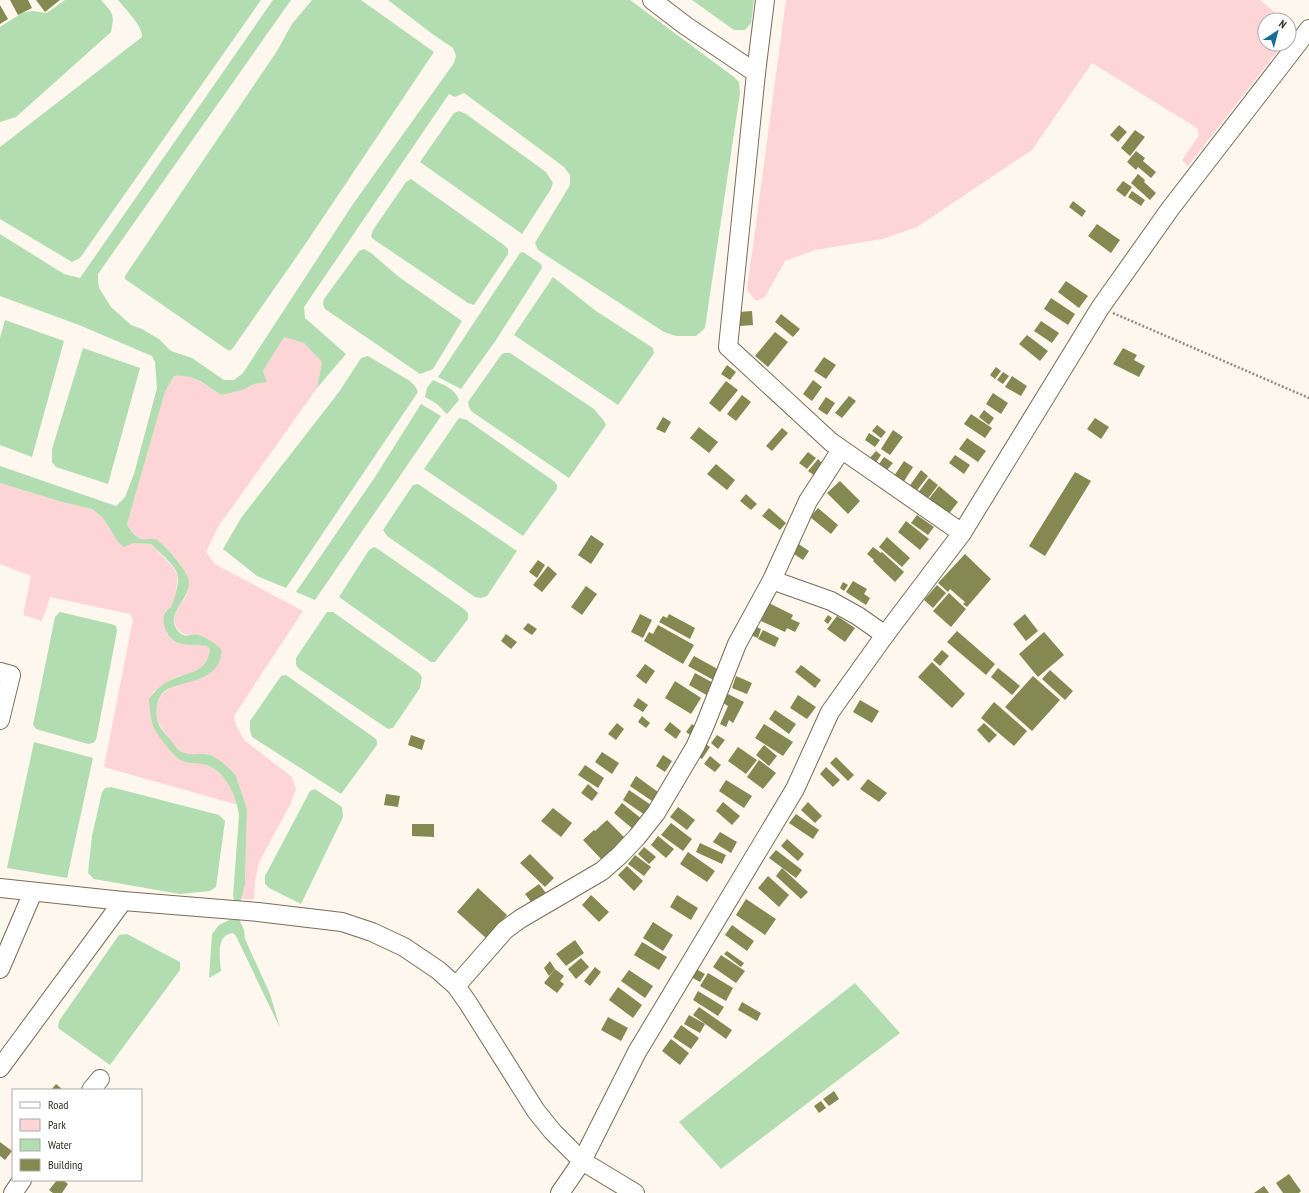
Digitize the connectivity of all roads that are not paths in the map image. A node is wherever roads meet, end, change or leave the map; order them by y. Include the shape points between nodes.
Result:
1 (652, 0) edge
2 (765, 0) edge
3 (1309, 29) edge
4 (756, 73) junction
5 (841, 450) junction
6 (962, 533) junction
7 (772, 580) junction
8 (885, 635) junction
9 (0, 672) edge
10 (0, 720) edge
11 (0, 888) edge
12 (32, 892) junction
13 (123, 900) junction
14 (0, 969) edge
15 (456, 986) junction
16 (0, 1068) edge
17 (582, 1161) junction
18 (21, 1181) edge
19 (13, 1193) edge
20 (560, 1193) edge
21 (634, 1193) edge

1 - 4 street
2 - 4 street
3 - 6 street via 1170,209 1100,308
4 - 5 street via 728,347
5 - 6 street
5 - 7 street via 808,501
6 - 8 street
7 - 8 street via 831,601
7 - 15 street via 737,644 695,747 656,813 637,838 602,871 505,930
8 - 17 street via 830,712 795,789 637,1052
9 - 10 street via 11,676
11 - 12 street
12 - 13 street
12 - 14 street
13 - 15 street via 342,922 404,947
13 - 16 street
15 - 17 street via 536,1111
17 - 20 street
17 - 21 street
18 - 19 street

